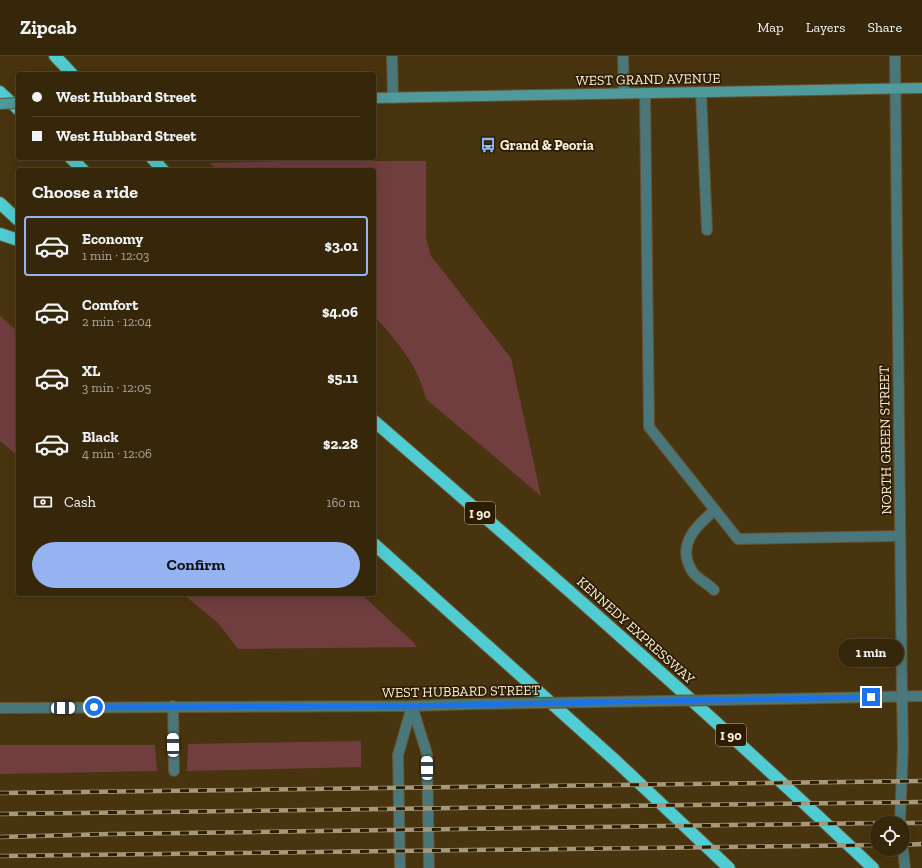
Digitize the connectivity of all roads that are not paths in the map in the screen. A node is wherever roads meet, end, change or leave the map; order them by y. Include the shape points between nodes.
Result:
1 (55, 56) edge
2 (392, 56) edge
3 (623, 56) edge
4 (895, 56) edge
5 (70, 72) edge
6 (922, 88) edge
7 (895, 89) junction
8 (0, 92) edge
9 (701, 92) junction
10 (624, 93) junction
11 (645, 93) junction
12 (376, 98) edge
13 (393, 98) junction
14 (16, 103) edge
15 (0, 104) edge
16 (16, 107) edge
17 (73, 160) edge
18 (154, 160) edge
19 (82, 168) edge
20 (161, 168) edge
21 (0, 203) edge
22 (16, 218) edge
23 (707, 230) dead end
24 (0, 234) edge
25 (16, 239) edge
26 (376, 423) edge
27 (715, 510) junction
28 (900, 536) junction
29 (376, 546) edge
30 (714, 590) dead end
31 (902, 696) junction
32 (922, 696) edge
33 (173, 706) junction
34 (412, 706) junction
35 (0, 708) edge
36 (174, 771) dead end
37 (900, 816) edge
38 (903, 856) edge
39 (400, 868) edge
40 (429, 868) edge
41 (729, 868) edge
42 (873, 868) edge
43 (904, 868) edge

1 - 5 highway
2 - 13 street
3 - 10 street
4 - 7 street, NORTH GREEN STREET
6 - 7 main road, WEST GRAND AVENUE
7 - 9 main road, WEST GRAND AVENUE
7 - 28 street, NORTH GREEN STREET
8 - 16 highway
9 - 11 main road, WEST GRAND AVENUE
9 - 23 street
10 - 11 main road, WEST GRAND AVENUE
10 - 13 main road, WEST GRAND AVENUE
11 - 27 street via 649,427
12 - 13 main road, WEST GRAND AVENUE
14 - 15 main road, bridge
17 - 19 highway
18 - 20 highway
21 - 22 highway
24 - 25 highway
26 - 42 highway, KENNEDY EXPRESSWAY / I 90 via 709,715
27 - 28 street via 738,539
27 - 30 street via 696,526 689,538 686,556 693,572
28 - 31 street, NORTH GREEN STREET
29 - 41 highway via 617,762
31 - 32 street, WEST HUBBARD STREET
31 - 34 street, WEST HUBBARD STREET, bridge
31 - 37 street, NORTH GREEN STREET
33 - 34 street, WEST HUBBARD STREET
33 - 35 street, WEST HUBBARD STREET
33 - 36 street
34 - 39 street via 398,755
34 - 40 street via 426,754
38 - 43 street

